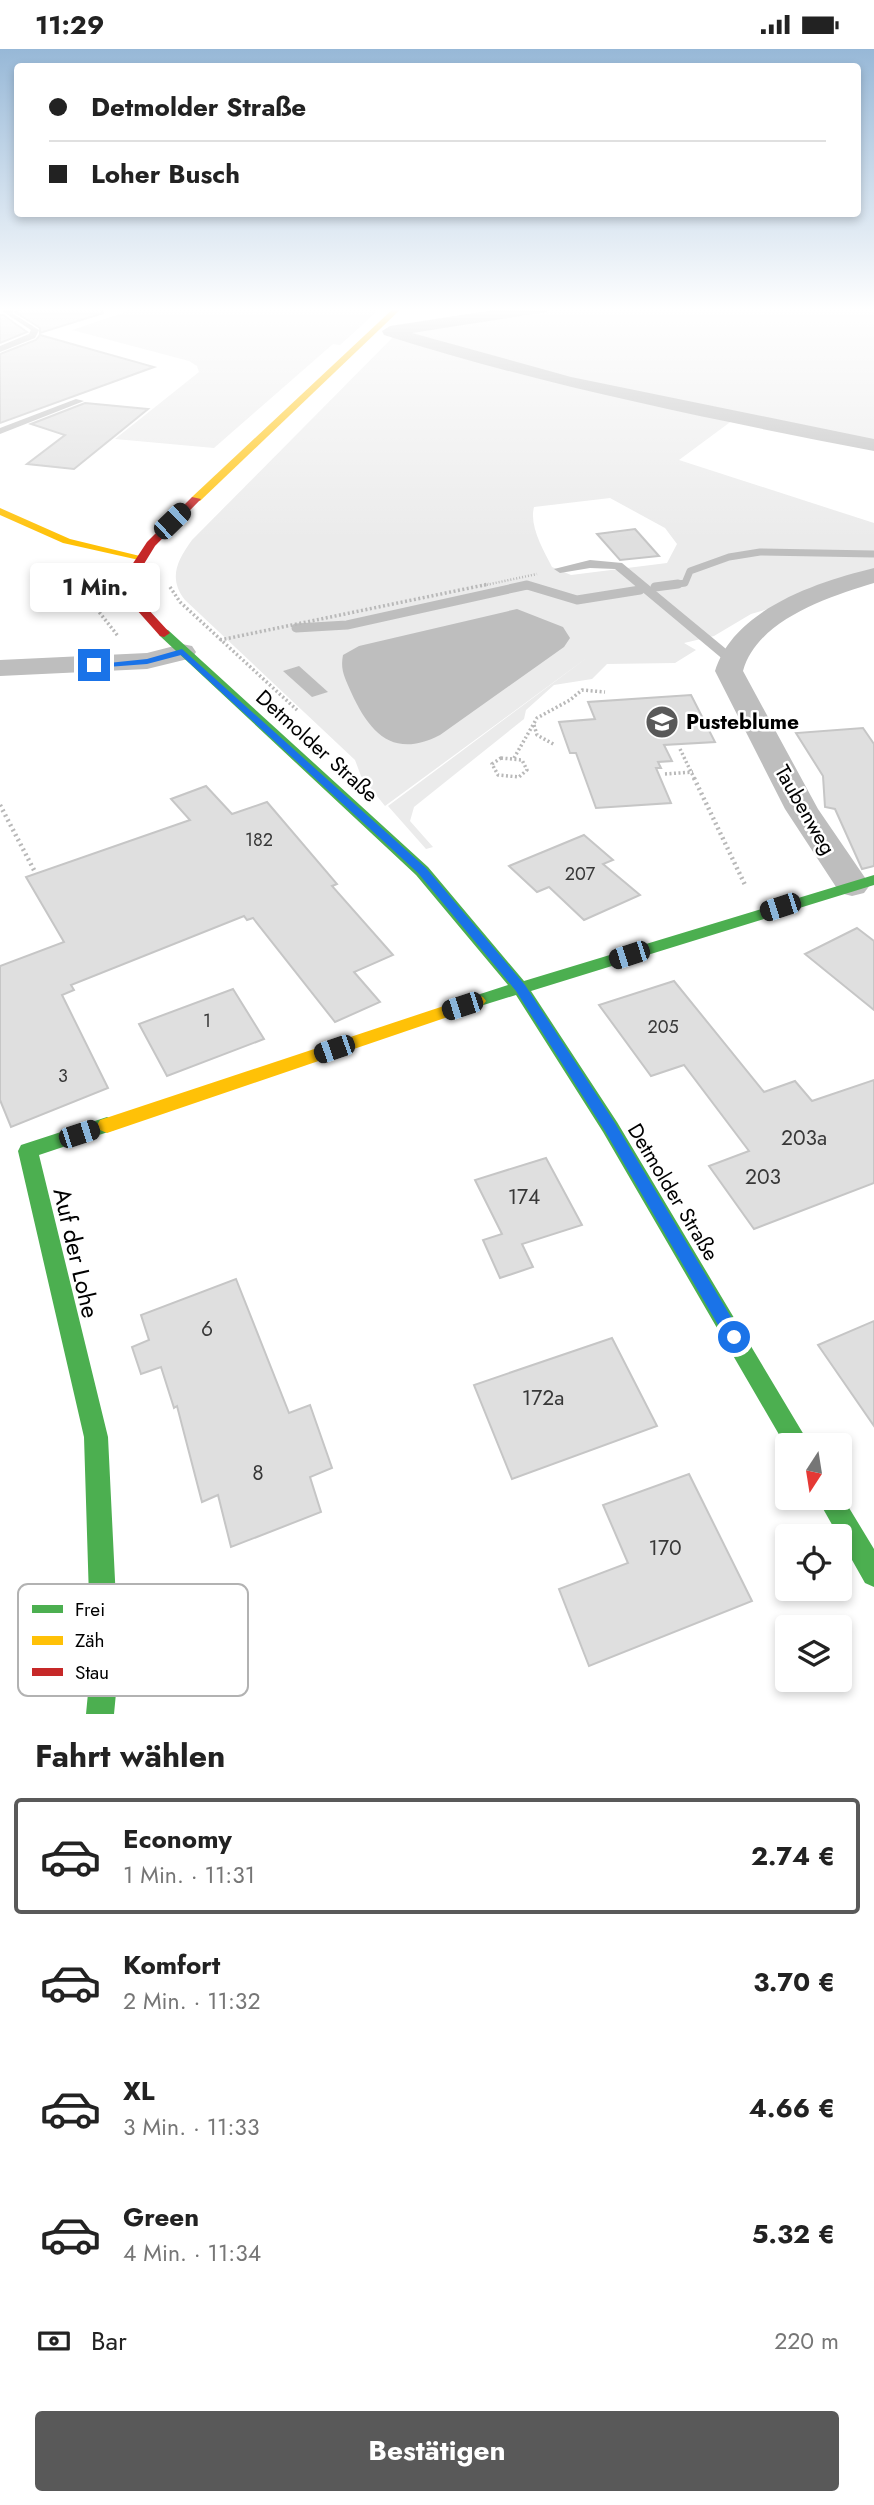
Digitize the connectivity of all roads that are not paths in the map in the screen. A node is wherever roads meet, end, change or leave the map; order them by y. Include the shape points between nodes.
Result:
1 (321, 385) edge
2 (576, 385) edge
3 (79, 401) dead end
4 (0, 431) edge
5 (874, 445) edge
6 (0, 511) edge
7 (139, 557) junction
8 (561, 569) road end
9 (874, 575) edge
10 (182, 652) junction
11 (730, 658) junction
12 (0, 668) edge
13 (863, 882) edge
14 (520, 988) junction
15 (791, 1433) edge
16 (836, 1510) edge
17 (874, 1574) edge
18 (102, 1584) edge
19 (102, 1696) edge
20 (100, 1714) edge

1 - 7 main road via 238,457
2 - 5 street
3 - 4 lane
6 - 7 main road via 63,543
7 - 10 main road, Detmolder Straße via 130,577 142,610
8 - 11 lane via 618,566
9 - 11 street via 838,585 750,632
10 - 12 street via 147,661
10 - 14 main road, Detmolder Straße via 422,871
11 - 13 street, Taubenweg via 729,671 836,865
13 - 14 main road
14 - 15 main road, Detmolder Straße via 610,1127
14 - 18 main road, Auf der Lohe via 28,1151 96,1437
16 - 17 main road
19 - 20 main road, Auf der Lohe

